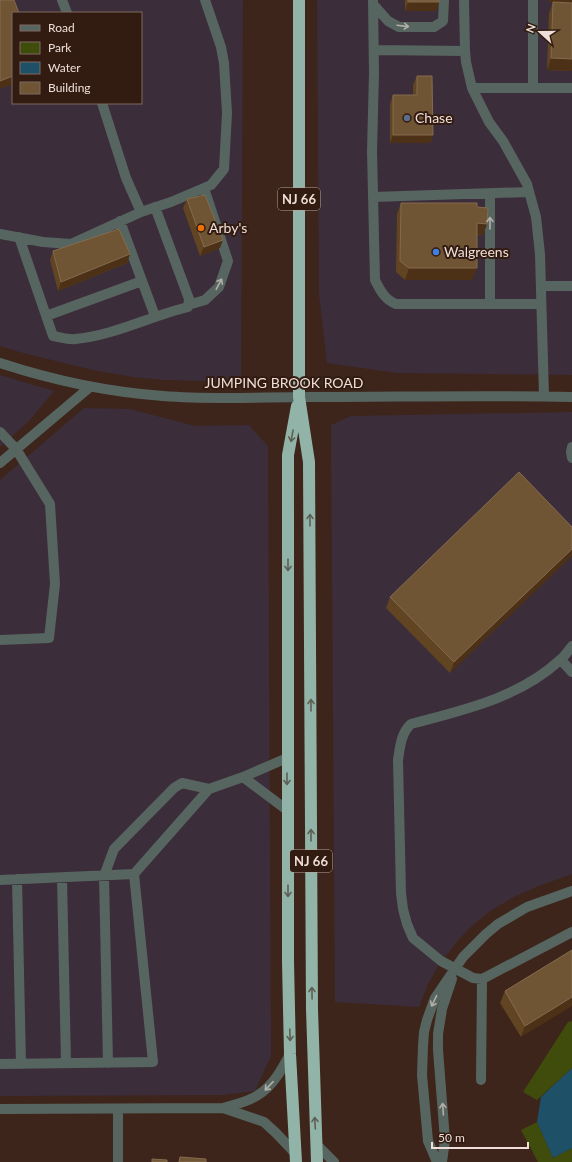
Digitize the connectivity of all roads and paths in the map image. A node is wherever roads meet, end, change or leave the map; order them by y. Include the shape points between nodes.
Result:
1 (62, 0) edge
2 (205, 0) edge
3 (299, 0) edge
4 (444, 0) edge
5 (464, 0) edge
6 (533, 0) edge
7 (373, 2) edge
8 (67, 12) edge
9 (374, 50) junction
10 (465, 51) junction
11 (472, 88) junction
12 (533, 88) junction
13 (572, 88) edge
14 (102, 104) edge
15 (204, 188) junction
16 (529, 192) junction
17 (490, 194) junction
18 (373, 197) junction
19 (155, 207) junction
20 (141, 212) junction
21 (120, 222) junction
22 (0, 234) edge
23 (19, 237) junction
24 (142, 281) junction
25 (541, 286) junction
26 (572, 286) edge
27 (490, 304) junction
28 (541, 304) junction
29 (188, 305) junction
30 (46, 316) junction
31 (155, 316) junction
32 (0, 363) edge
33 (90, 386) junction
34 (544, 396) junction
35 (299, 397) junction
36 (572, 397) edge
37 (0, 432) edge
38 (572, 447) edge
39 (16, 449) junction
40 (572, 458) edge
41 (0, 463) edge
42 (0, 640) edge
43 (572, 646) edge
44 (561, 660) junction
45 (572, 672) edge
46 (288, 758) junction
47 (244, 777) junction
48 (209, 789) junction
49 (287, 810) junction
50 (134, 874) junction
51 (104, 876) junction
52 (62, 878) junction
53 (0, 880) edge
54 (17, 880) junction
55 (572, 891) edge
56 (572, 932) edge
57 (455, 969) junction
58 (482, 979) junction
59 (290, 1054) junction
60 (66, 1063) junction
61 (108, 1063) junction
62 (0, 1064) edge
63 (21, 1064) junction
64 (481, 1080) dead end
65 (223, 1108) junction
66 (0, 1109) edge
67 (118, 1109) junction
68 (316, 1144) junction
69 (295, 1158) edge
70 (118, 1162) edge
71 (317, 1162) edge
72 (334, 1162) edge
73 (437, 1162) edge
74 (442, 1162) edge

1 - 8 street
2 - 15 street via 224,63 226,113 224,169 211,185
3 - 35 highway, NJ 66
7 -> 4 street via 388,21 399,27 434,27 443,21
5 - 10 street
6 - 12 street
7 - 9 street
9 - 10 street
9 - 18 street
10 - 11 street
11 - 12 street
11 - 16 street
12 - 13 street
14 - 20 street via 126,178
15 - 19 street
29 -> 15 street via 205,300 218,287 228,261
16 - 17 street
16 - 25 street via 536,217
17 - 18 street
27 -> 17 street
18 - 27 street via 375,280 388,300 396,304
19 - 20 street
19 - 29 street via 189,299
20 - 21 street
21 - 23 street via 71,244
21 - 24 street
22 - 23 street
23 - 30 street
24 - 30 street
24 - 31 street
25 - 26 street
25 - 28 street
27 - 28 street
28 - 34 street
29 - 31 street
30 - 31 street via 53,336 73,340 101,335
32 - 33 street, JUMPING BROOK ROAD
33 - 35 street, JUMPING BROOK ROAD via 164,397
33 - 39 street
34 - 35 street, JUMPING BROOK ROAD
34 - 36 street, JUMPING BROOK ROAD
35 -> 46 highway, NJ 66 via 288,455
68 -> 35 highway, NJ 66 via 311,967 309,462
37 - 39 street
38 - 40 street
39 - 41 street
39 - 42 street via 50,504 55,584 49,638
43 - 44 street
44 - 45 street
44 - 57 street via 526,686 486,703 411,724 400,744 398,766 401,893 406,924 413,938
46 - 47 street
46 -> 49 highway, NJ 66
47 - 48 street
47 - 49 street
48 - 50 street
48 - 51 street via 182,783 174,788 114,849
49 -> 59 highway, NJ 66
50 - 51 street
50 - 61 street via 153,1062
51 - 52 street
51 - 61 street
52 - 54 street
52 - 60 street
53 - 54 street
54 - 63 street
55 - 57 street via 527,907 498,924 474,945
56 - 58 street
57 - 58 street via 473,978
57 -> 73 street via 430,1008 423,1046 422,1075 428,1141
74 -> 57 street via 445,1140 438,1034 442,1009
58 - 64 street
59 -> 65 street via 266,1090 251,1099
59 - 69 highway, NJ 66
60 - 61 street
60 - 63 street
62 - 63 street
65 - 67 street
65 - 69 street via 264,1122
66 - 67 street
67 - 70 street
68 - 71 highway, NJ 66
68 - 72 street

